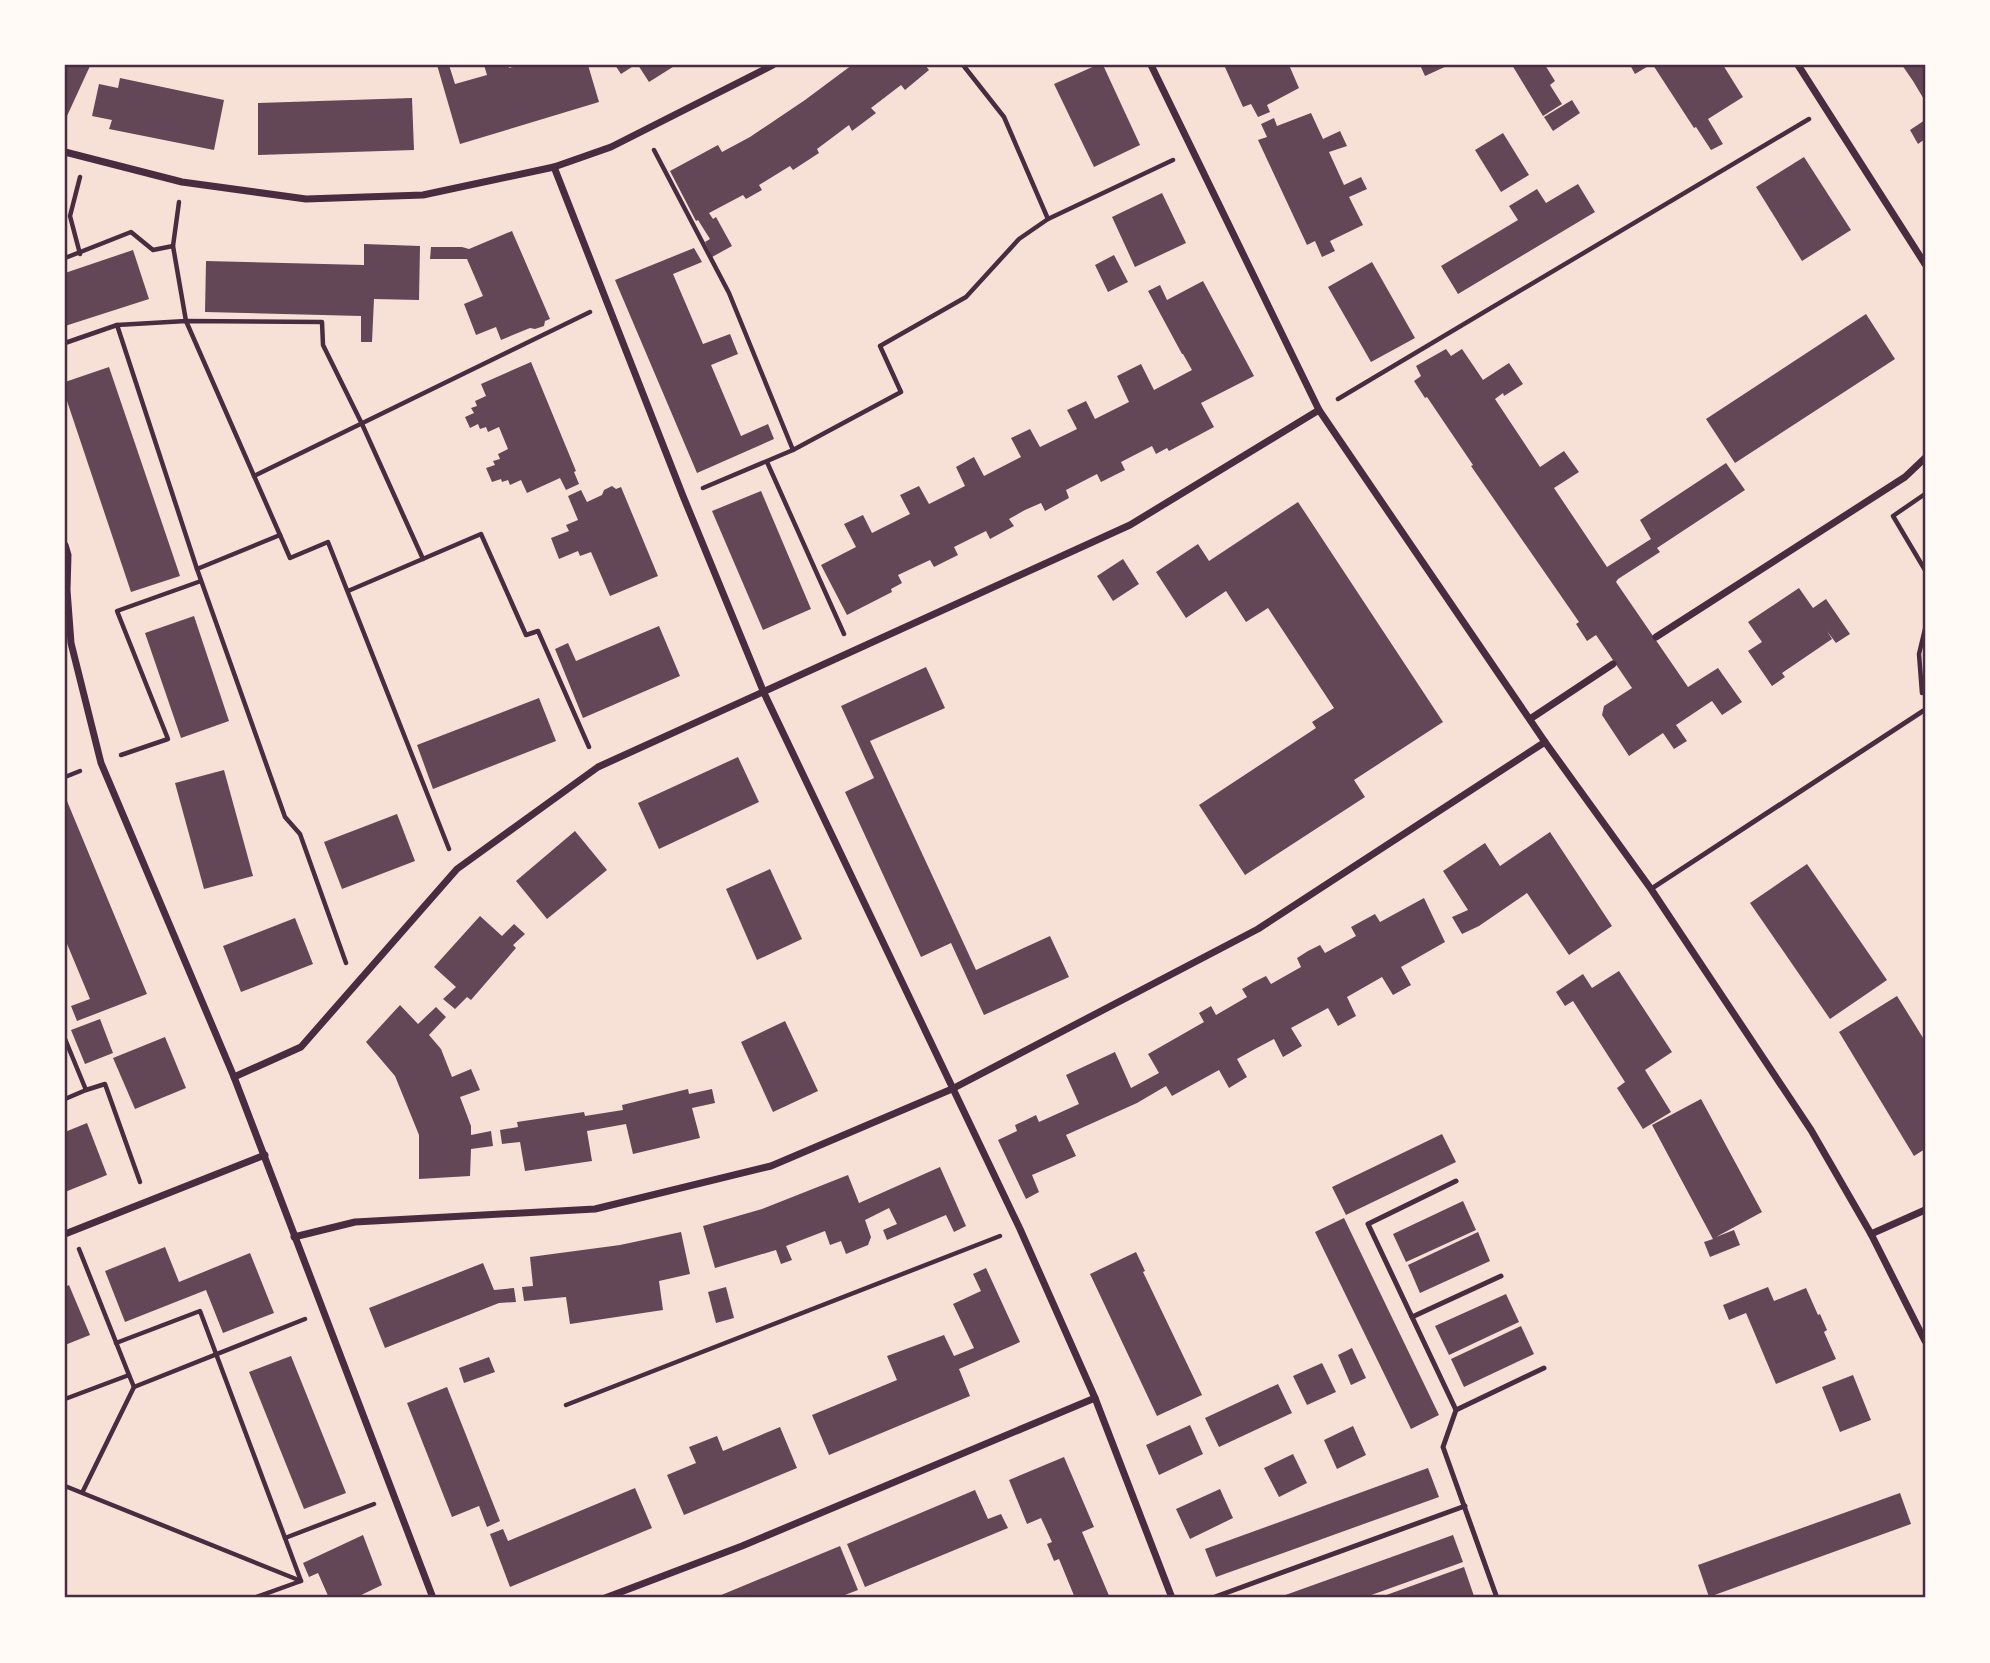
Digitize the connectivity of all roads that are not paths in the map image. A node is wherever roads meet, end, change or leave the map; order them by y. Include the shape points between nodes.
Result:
1 (773, 65) edge
2 (1152, 65) edge
3 (1798, 65) edge
4 (65, 152) edge
5 (554, 167) junction
6 (1925, 264) edge
7 (1319, 410) junction
8 (1925, 458) edge
9 (65, 545) edge
10 (66, 555) edge
11 (1656, 637) dead end
12 (1614, 664) dead end
13 (764, 693) junction
14 (1923, 711) road end
15 (1530, 719) junction
16 (1545, 742) junction
17 (1651, 889) junction
18 (234, 1077) junction
19 (952, 1089) junction
20 (265, 1155) junction
21 (1456, 1181) dead end
22 (1925, 1210) edge
23 (68, 1233) edge
24 (1871, 1234) junction
25 (294, 1237) junction
26 (1501, 1276) dead end
27 (1412, 1317) junction
28 (1925, 1341) edge
29 (1544, 1368) dead end
30 (1095, 1398) junction
31 (1456, 1410) junction
32 (1465, 1506) junction
33 (433, 1598) edge
34 (605, 1598) edge
35 (1172, 1598) edge
36 (1213, 1598) edge
37 (1497, 1598) edge

1 - 5 street via 611,147
2 - 7 street
3 - 6 street
4 - 5 street via 182,182 306,199 423,195
5 - 13 street
7 - 13 street via 1130,525
7 - 15 street
8 - 11 street via 1905,477
9 - 10 street
10 - 18 street via 71,643 101,763
12 - 15 street
13 - 18 street via 598,767 457,869 301,1047
13 - 19 street
14 - 17 lane
15 - 16 street
16 - 17 street
16 - 19 street via 1258,929
17 - 24 street via 1811,1129
18 - 20 street
19 - 25 street via 771,1166 595,1209 355,1222
19 - 30 street
20 - 23 street
20 - 25 street
21 - 27 lane via 1368,1224
22 - 24 street
24 - 28 street
25 - 33 street
26 - 27 lane
27 - 31 lane
29 - 31 lane
30 - 34 street via 743,1546
30 - 35 street
31 - 32 lane via 1443,1447
32 - 36 lane
32 - 37 lane

